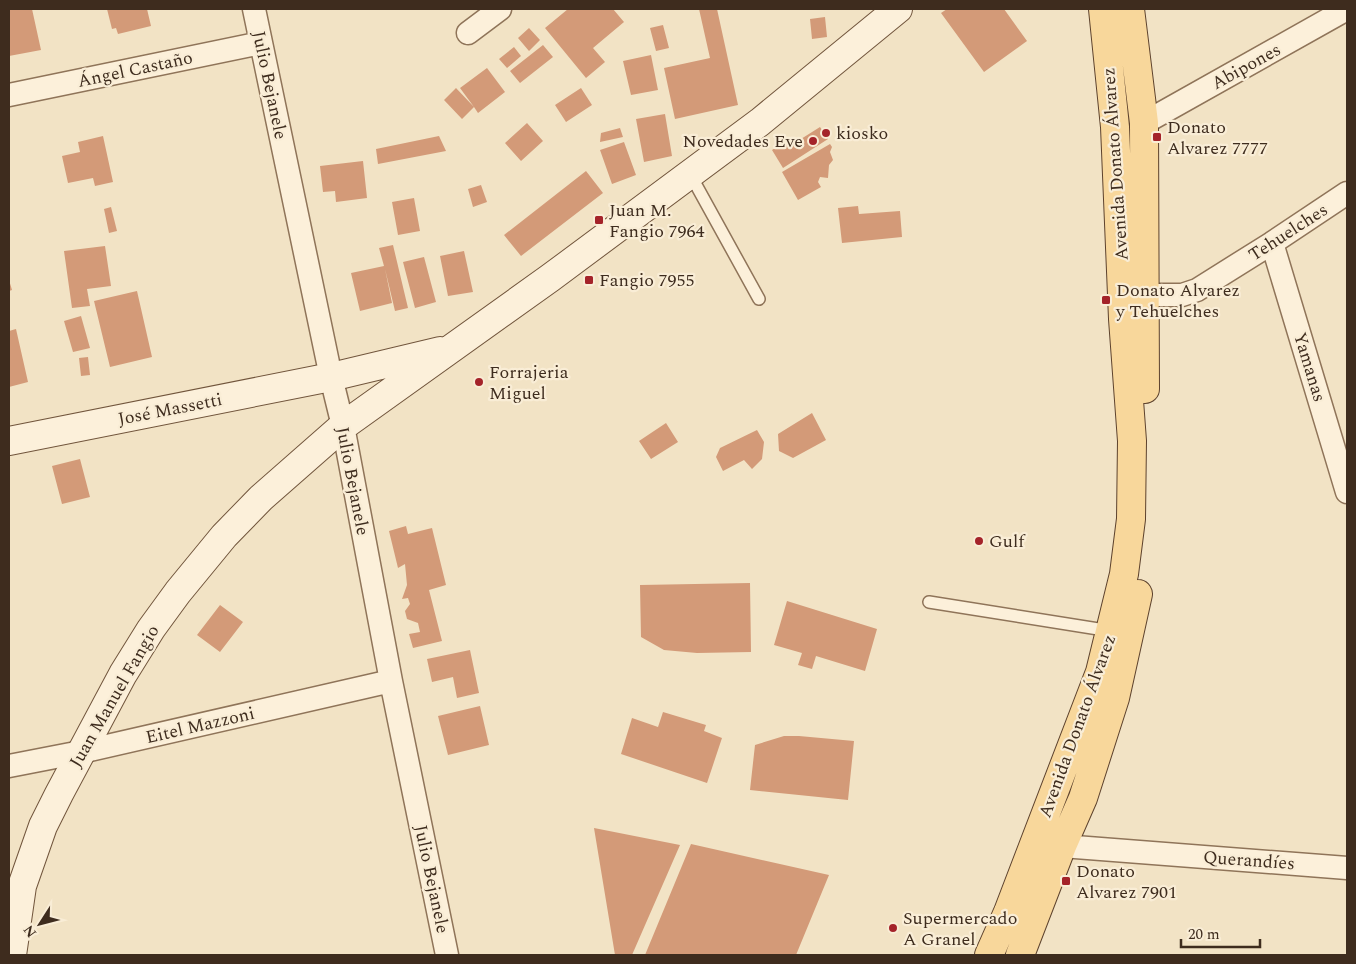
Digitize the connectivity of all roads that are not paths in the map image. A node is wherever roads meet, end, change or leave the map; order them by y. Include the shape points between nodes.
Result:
1 (254, 9) edge
2 (500, 9) edge
3 (1104, 9) edge
4 (1130, 9) edge
5 (1347, 9) edge
6 (890, 11) edge
7 (468, 33) dead end
8 (261, 43) junction
9 (9, 95) edge
10 (1144, 123) junction
11 (690, 174) junction
12 (1347, 192) edge
13 (1272, 243) junction
14 (1145, 295) junction
15 (759, 299) dead end
16 (454, 348) junction
17 (331, 377) junction
18 (343, 426) junction
19 (9, 441) edge
20 (1347, 492) edge
21 (929, 602) dead end
22 (1111, 631) junction
23 (391, 681) junction
24 (80, 752) junction
25 (9, 766) edge
26 (1062, 846) junction
27 (1347, 868) edge
28 (12, 955) edge
29 (447, 955) edge
30 (989, 955) edge
31 (1020, 955) edge

1 - 8 street, Julio Bejanele
2 - 7 street
3 - 22 main road, Avenida Donato Álvarez via 1115,127 1132,440 1131,519 1124,574
4 - 10 main road, Avenida Donato Álvarez
5 - 10 street, Abipones
6 - 11 main road, Juan Manuel Fangio via 804,88
8 - 9 street, Ángel Castaño
8 - 17 street, Julio Bejanele
10 - 14 main road, Avenida Donato Álvarez
11 - 15 lane
11 - 16 main road, Juan Manuel Fangio
12 - 13 street, Tehuelches
13 - 14 street, Tehuelches via 1197,290 1182,294
13 - 20 street, Yamanas
14 - 26 main road, Avenida Donato Álvarez via 1147,509 1142,577 1115,698 1083,798
16 - 17 main road, Juan Manuel Fangio
16 - 18 main road, Juan Manuel Fangio
17 - 18 street, Julio Bejanele
17 - 19 main road, José Massetti
18 - 23 street, Julio Bejanele
18 - 24 main road, Juan Manuel Fangio via 261,498 224,536 178,592 122,674
21 - 22 lane
22 - 30 main road, Avenida Donato Álvarez via 1100,672
23 - 24 street, Eitel Mazzoni
23 - 29 street, Julio Bejanele
24 - 25 street, Eitel Mazzoni
24 - 28 main road, Juan Manuel Fangio via 43,826 29,863
26 - 27 street, Querandíes
26 - 31 main road, Avenida Donato Álvarez

